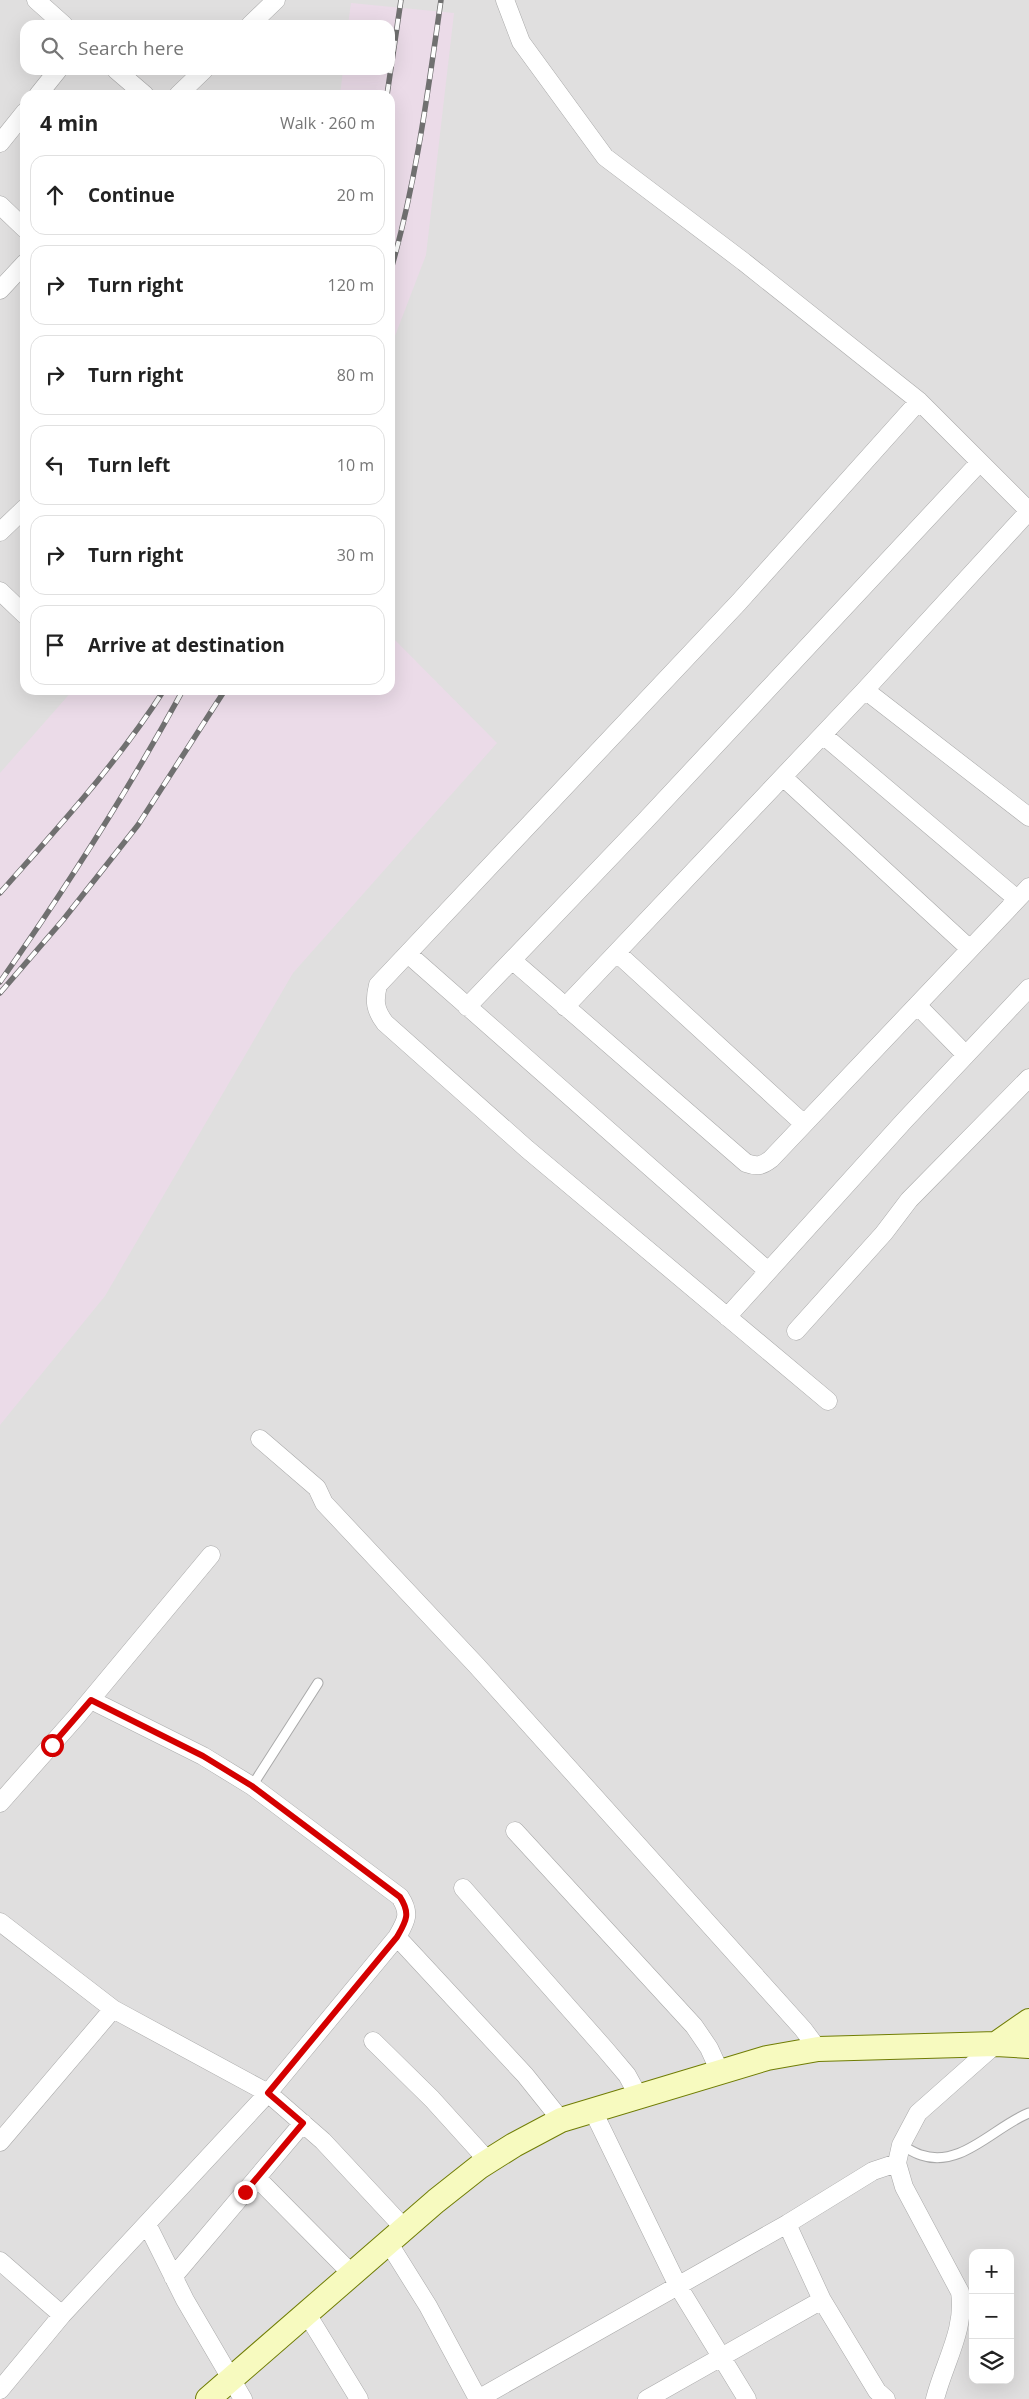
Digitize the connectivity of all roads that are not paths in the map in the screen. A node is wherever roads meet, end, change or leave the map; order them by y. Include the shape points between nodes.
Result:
1 (276, 0) edge
2 (505, 0) edge
3 (42, 2) edge
4 (59, 20) edge
5 (255, 20) edge
6 (54, 75) edge
7 (122, 75) edge
8 (199, 75) edge
9 (42, 90) edge
10 (139, 90) edge
11 (183, 90) edge
12 (20, 118) edge
13 (0, 143) edge
14 (0, 205) edge
15 (20, 224) edge
16 (20, 268) edge
17 (0, 290) edge
18 (919, 401) junction
19 (980, 462) junction
20 (1029, 511) edge
21 (20, 513) edge
22 (0, 532) edge
23 (0, 591) edge
24 (20, 610) edge
25 (865, 690) junction
26 (823, 736) junction
27 (783, 777) junction
28 (1029, 817) edge
29 (1023, 893) edge
30 (970, 949) junction
31 (617, 953) junction
32 (408, 954) junction
33 (512, 960) junction
34 (1029, 988) edge
35 (917, 1005) junction
36 (467, 1007) junction
37 (566, 1007) junction
38 (966, 1055) junction
39 (1029, 1078) edge
40 (804, 1124) junction
41 (768, 1271) junction
42 (727, 1317) junction
43 (796, 1331) dead end
44 (828, 1401) dead end
45 (260, 1439) dead end
46 (211, 1555) dead end
47 (318, 1683) dead end
48 (91, 1700) junction
49 (252, 1786) junction
50 (0, 1803) edge
51 (516, 1831) dead end
52 (463, 1888) dead end
53 (0, 1922) edge
54 (397, 1937) junction
55 (113, 2009) junction
56 (1029, 2021) edge
57 (373, 2041) dead end
58 (996, 2044) junction
59 (1029, 2046) edge
60 (818, 2049) junction
61 (720, 2072) junction
62 (268, 2093) junction
63 (639, 2097) junction
64 (593, 2111) junction
65 (1029, 2113) edge
66 (561, 2120) junction
67 (303, 2123) junction
68 (0, 2142) edge
69 (901, 2145) junction
70 (489, 2162) junction
71 (897, 2163) junction
72 (257, 2178) junction
73 (147, 2224) junction
74 (787, 2224) junction
75 (396, 2235) junction
76 (0, 2261) edge
77 (352, 2274) junction
78 (173, 2277) junction
79 (678, 2286) junction
80 (822, 2300) junction
81 (307, 2314) junction
82 (62, 2315) junction
83 (721, 2356) junction
84 (232, 2378) junction
85 (0, 2390) edge
86 (208, 2399) edge
87 (243, 2399) edge
88 (359, 2399) edge
89 (478, 2399) edge
90 (646, 2399) edge
91 (747, 2399) edge
92 (886, 2399) edge
93 (936, 2399) edge

1 - 5 street
2 - 18 street via 521,42 605,157
3 - 4 street
6 - 9 street
7 - 10 street
8 - 11 street
12 - 13 street
14 - 15 street
16 - 17 street
18 - 19 street
18 - 32 street via 739,602
19 - 20 street
19 - 33 street
20 - 25 street
21 - 22 street
23 - 24 street
25 - 26 street
25 - 28 street
26 - 27 street
26 - 29 street
27 - 30 street
27 - 31 street
29 - 30 street
30 - 35 street
31 - 37 street
31 - 40 street
32 - 36 street
32 - 42 street via 378,985 374,999 377,1012 385,1023 527,1149
33 - 36 street
33 - 37 street
34 - 38 street
35 - 38 street
35 - 40 street
36 - 41 street
37 - 40 street via 746,1163 764,1164
38 - 41 street
39 - 43 street via 909,1200 884,1233
41 - 42 street
42 - 44 street
45 - 60 street via 317,1488 324,1503 477,1666 804,2029
46 - 48 street
47 - 49 lane
48 - 49 street via 203,1756
48 - 50 street
49 - 54 street via 400,1897 408,1915
51 - 61 street via 694,2026
52 - 63 street via 605,2049
53 - 55 street
54 - 62 street
54 - 66 street via 525,2075
55 - 62 street
55 - 68 street
56 - 58 main road
57 - 70 street
58 - 59 main road
58 - 60 main road
58 - 69 street via 918,2113
60 - 61 main road via 767,2058
61 - 63 main road
62 - 67 street
62 - 73 street
63 - 64 main road
64 - 66 main road
64 - 79 street
65 - 69 lane via 960,2153 942,2158 922,2156
66 - 70 main road
67 - 72 street
67 - 75 street via 323,2141
69 - 71 street
70 - 75 main road
71 - 74 street via 873,2171
71 - 93 street via 904,2187 960,2292 963,2308
72 - 77 street
72 - 78 street
73 - 78 street
73 - 82 street
74 - 79 street
74 - 80 street
75 - 77 main road
75 - 89 street via 428,2306
76 - 82 street
77 - 81 main road
78 - 84 street
79 - 83 street
79 - 89 street
80 - 83 street
80 - 92 street via 877,2391
81 - 84 main road
81 - 88 street
82 - 85 street
83 - 90 street
83 - 91 street
84 - 86 main road
84 - 87 street

